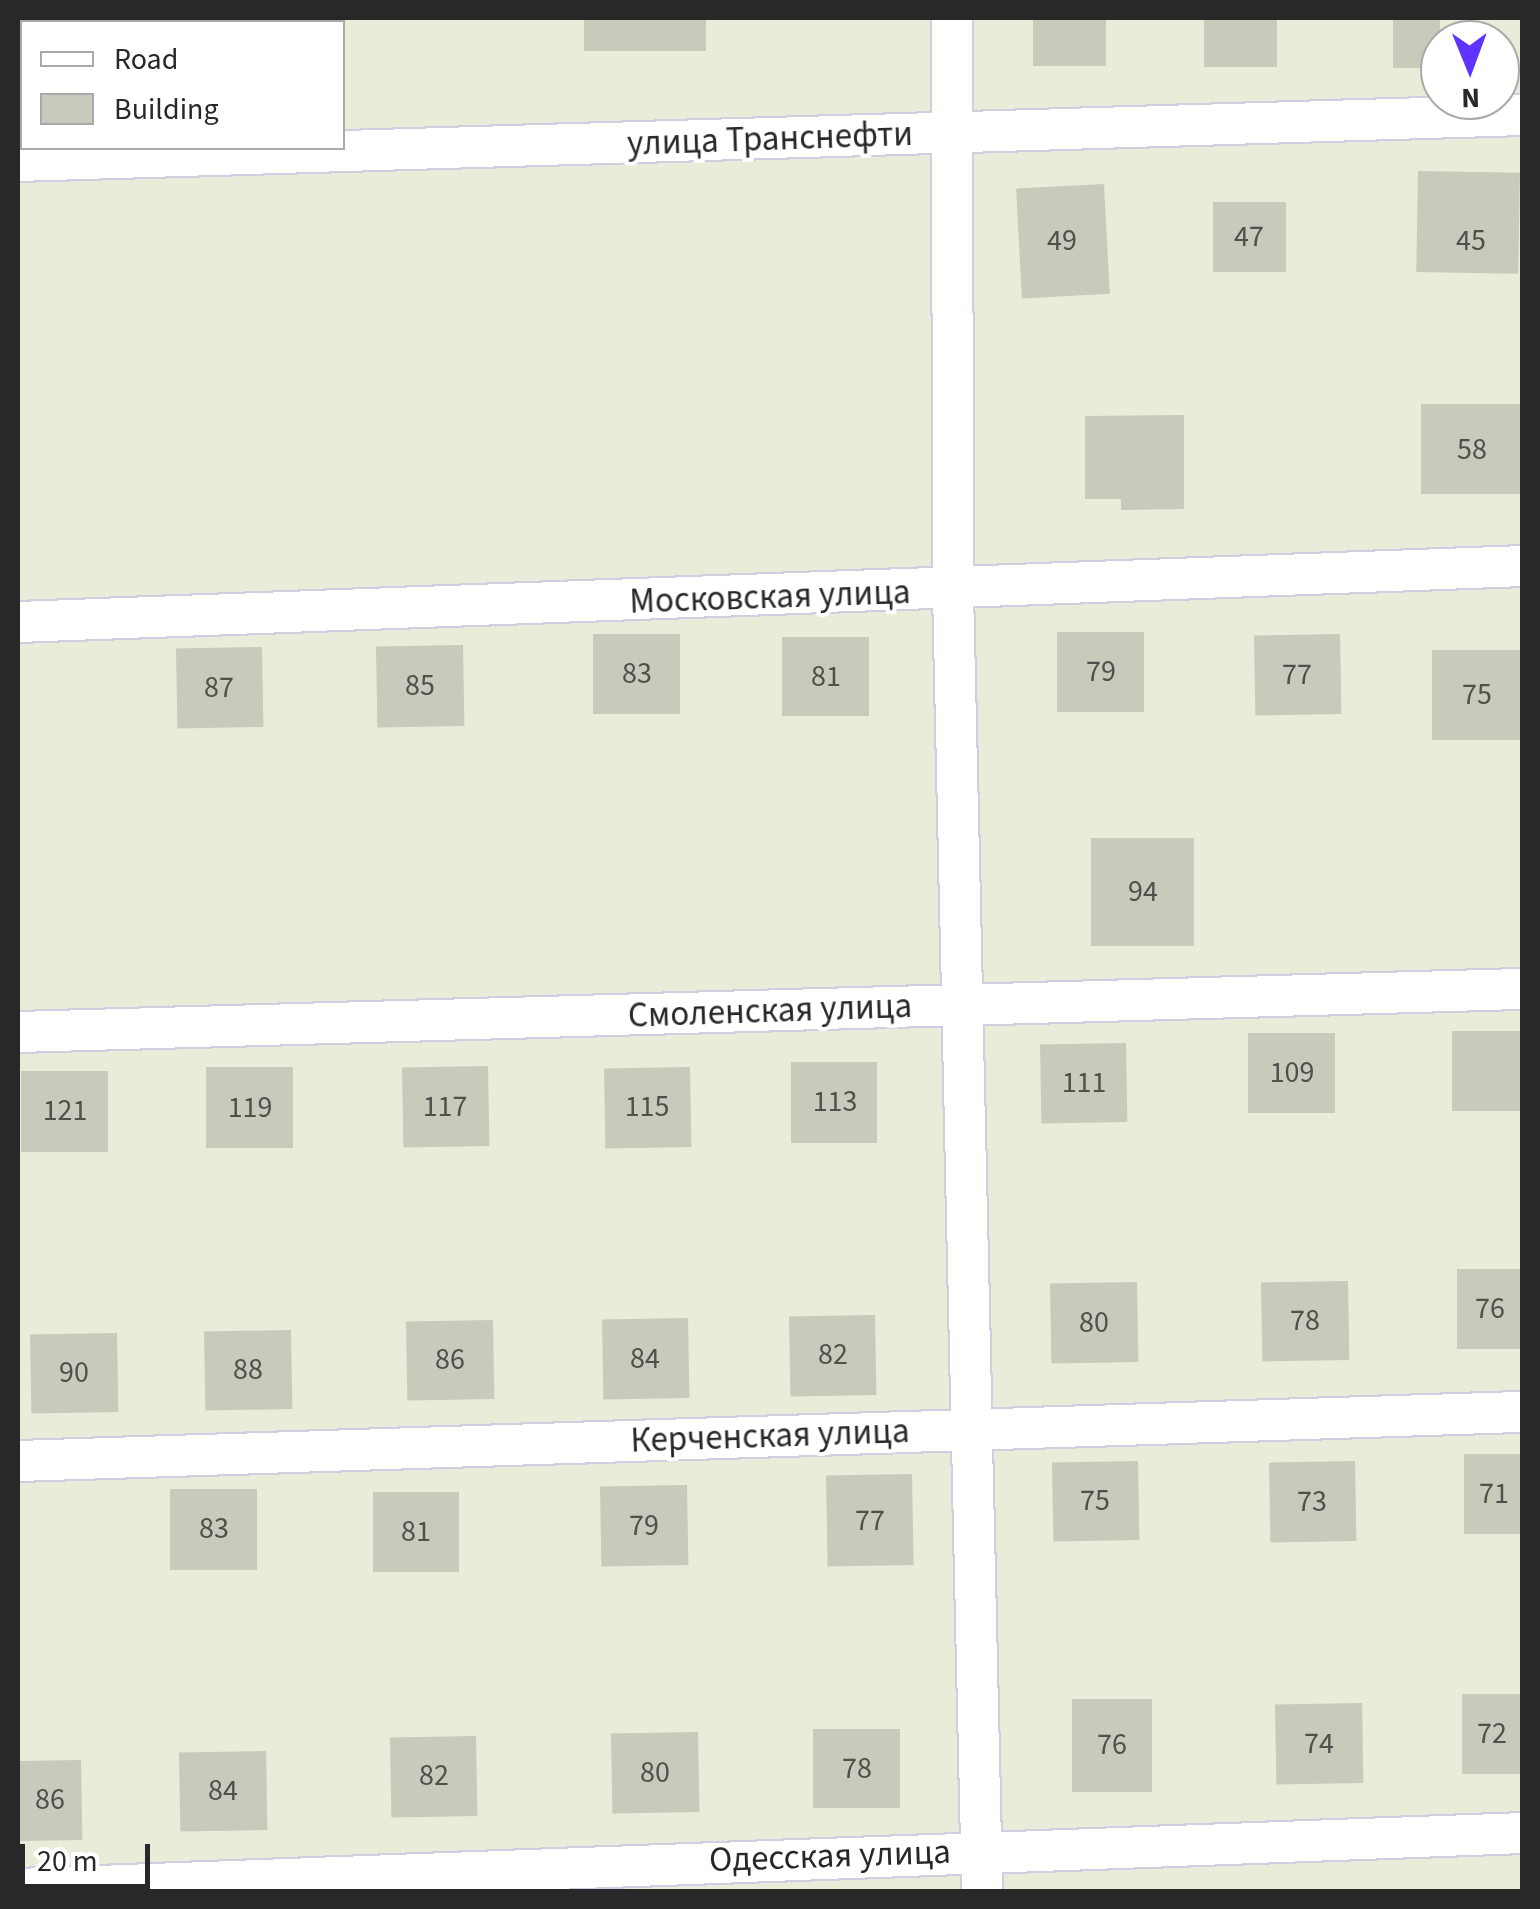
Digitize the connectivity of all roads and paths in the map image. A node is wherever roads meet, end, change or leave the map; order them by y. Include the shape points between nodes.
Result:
1 (952, 18) edge
2 (1522, 115) edge
3 (958, 133) junction
4 (18, 162) edge
5 (1522, 566) edge
6 (954, 591) junction
7 (18, 622) edge
8 (1522, 989) edge
9 (962, 1005) junction
10 (18, 1032) edge
11 (1522, 1412) edge
12 (972, 1429) junction
13 (18, 1461) edge
14 (1522, 1834) edge
15 (980, 1850) junction
16 (18, 1889) edge
17 (982, 1892) edge

1 - 3 street
2 - 3 street, улица Транснефти
3 - 4 street, улица Транснефти
3 - 6 street
5 - 6 street, Московская улица
6 - 7 street, Московская улица
6 - 9 street
8 - 9 street, Смоленская улица
9 - 10 street, Смоленская улица
9 - 12 street
11 - 12 street, Керченская улица
12 - 13 street, Керченская улица
12 - 15 street
14 - 15 street, Одесская улица
15 - 16 street, Одесская улица
15 - 17 street

